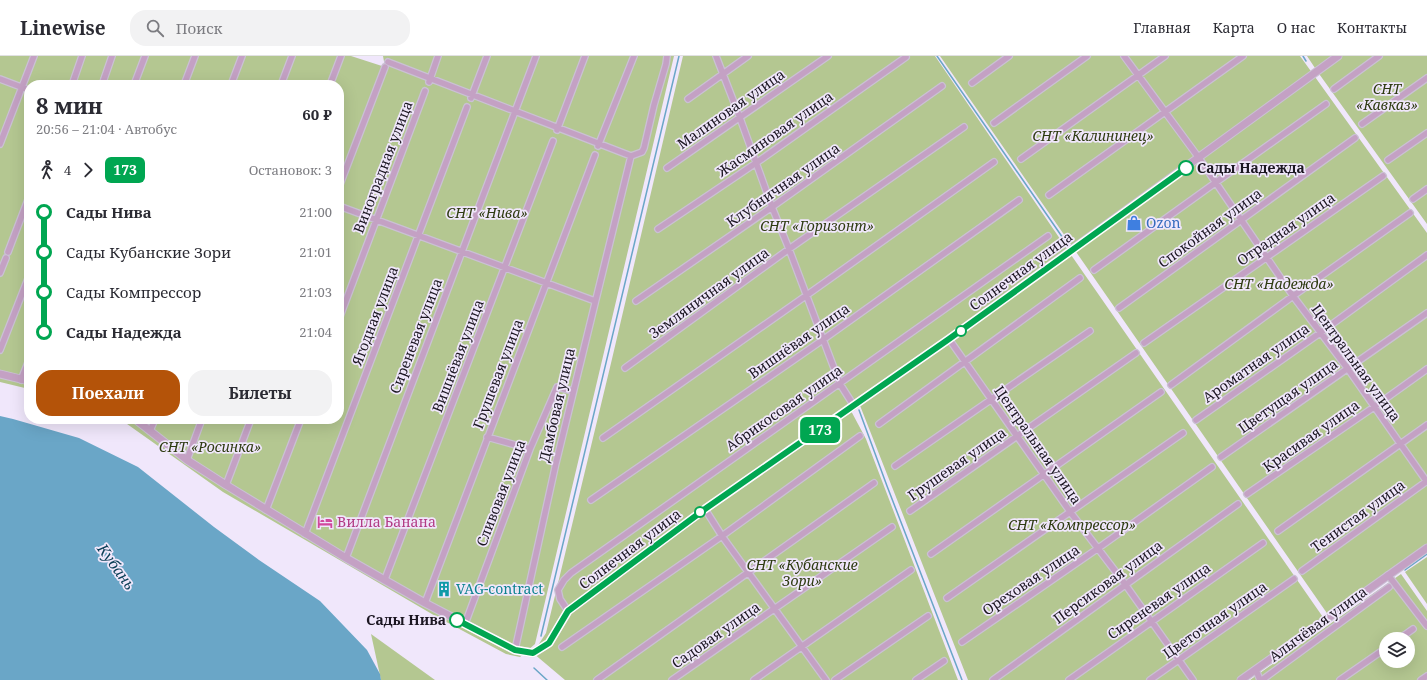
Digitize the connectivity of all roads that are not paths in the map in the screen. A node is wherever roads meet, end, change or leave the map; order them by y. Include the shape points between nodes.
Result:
1 (34, 56) edge
2 (82, 56) edge
3 (112, 56) edge
4 (145, 56) edge
5 (195, 56) edge
6 (242, 56) edge
7 (292, 56) edge
8 (387, 56) edge
9 (438, 56) edge
10 (487, 56) edge
11 (536, 56) edge
12 (585, 56) edge
13 (634, 56) edge
14 (667, 56) edge
15 (716, 56) edge
16 (748, 56) edge
17 (828, 56) edge
18 (1009, 56) edge
19 (1087, 56) edge
20 (1124, 56) edge
21 (1165, 56) edge
22 (1243, 56) edge
23 (1338, 56) edge
24 (1379, 56) edge
25 (340, 57) edge
26 (906, 57) dead end
27 (387, 65) junction
28 (723, 74) junction
29 (1138, 75) junction
30 (430, 78) junction
31 (1427, 78) edge
32 (0, 79) edge
33 (25, 80) edge
34 (74, 80) edge
35 (104, 80) edge
36 (136, 80) edge
37 (186, 80) edge
38 (233, 80) edge
39 (283, 80) edge
40 (332, 80) edge
41 (24, 83) edge
42 (972, 83) dead end
43 (942, 86) dead end
44 (22, 88) junction
45 (1334, 89) dead end
46 (425, 91) dead end
47 (471, 97) junction
48 (688, 99) dead end
49 (1326, 104) dead end
50 (467, 107) dead end
51 (514, 112) junction
52 (1164, 112) junction
53 (740, 118) junction
54 (994, 123) dead end
55 (1362, 124) dead end
56 (964, 127) dead end
57 (557, 129) junction
58 (1427, 133) edge
59 (1355, 138) dead end
60 (553, 141) dead end
61 (0, 144) edge
62 (599, 145) junction
63 (595, 155) dead end
64 (632, 156) junction
65 (1199, 158) junction
66 (1021, 159) dead end
67 (1388, 160) dead end
68 (994, 162) dead end
69 (756, 163) junction
70 (667, 168) dead end
71 (344, 174) edge
72 (1383, 176) dead end
73 (1215, 183) junction
74 (1427, 189) edge
75 (1049, 195) dead end
76 (1413, 199) dead end
77 (1019, 200) dead end
78 (772, 207) junction
79 (344, 208) edge
80 (24, 210) edge
81 (1410, 213) dead end
82 (376, 220) junction
83 (1241, 220) junction
84 (658, 229) dead end
85 (418, 236) junction
86 (1048, 236) dead end
87 (790, 250) junction
88 (461, 251) junction
89 (1427, 255) edge
90 (1267, 257) junction
91 (504, 267) junction
92 (1094, 270) dead end
93 (0, 273) edge
94 (1080, 278) dead end
95 (546, 283) junction
96 (24, 289) edge
97 (807, 295) junction
98 (1293, 296) junction
99 (636, 301) dead end
100 (595, 302) junction
101 (344, 306) edge
102 (1119, 308) dead end
103 (1427, 313) edge
104 (1090, 331) dead end
105 (1320, 333) junction
106 (824, 339) junction
107 (949, 339) junction
108 (1144, 343) dead end
109 (0, 350) edge
110 (1136, 353) dead end
111 (965, 362) junction
112 (625, 368) dead end
113 (1348, 369) junction
114 (1427, 369) edge
115 (24, 372) edge
116 (0, 374) edge
117 (21, 380) junction
118 (24, 380) edge
119 (840, 384) junction
120 (1171, 384) dead end
121 (573, 391) junction
122 (1161, 392) dead end
123 (992, 399) junction
124 (854, 406) junction
125 (1374, 407) junction
126 (1196, 420) dead end
127 (141, 424) edge
128 (153, 424) edge
129 (200, 424) edge
130 (249, 424) edge
131 (299, 424) edge
132 (879, 424) dead end
133 (1427, 425) edge
134 (150, 431) junction
135 (1183, 433) dead end
136 (860, 436) dead end
137 (487, 437) junction
138 (1017, 437) junction
139 (603, 438) dead end
140 (1400, 445) junction
141 (530, 449) junction
142 (1221, 457) dead end
143 (187, 460) junction
144 (895, 466) dead end
145 (1212, 467) dead end
146 (1044, 475) junction
147 (1427, 482) edge
148 (874, 483) dead end
149 (226, 485) junction
150 (1247, 494) dead end
151 (590, 500) dead end
152 (1238, 504) dead end
153 (705, 509) junction
154 (266, 510) junction
155 (910, 511) dead end
156 (1070, 513) junction
157 (892, 527) dead end
158 (1278, 531) dead end
159 (305, 534) junction
160 (722, 536) junction
161 (1263, 543) dead end
162 (1427, 548) edge
163 (1097, 549) junction
164 (931, 554) dead end
165 (346, 558) junction
166 (911, 570) dead end
167 (1302, 571) dead end
168 (748, 572) junction
169 (1388, 575) junction
170 (1294, 579) dead end
171 (385, 580) junction
172 (1125, 584) junction
173 (1389, 587) dead end
174 (947, 598) dead end
175 (425, 603) junction
176 (774, 609) junction
177 (568, 611) junction
178 (928, 616) dead end
179 (1151, 621) junction
180 (465, 624) junction
181 (1427, 626) edge
182 (1413, 629) dead end
183 (1409, 632) edge
184 (962, 642) dead end
185 (802, 646) junction
186 (562, 647) dead end
187 (515, 650) junction
188 (1379, 653) edge
189 (1179, 660) junction
190 (944, 661) dead end
191 (1256, 670) junction
192 (1427, 676) edge
193 (597, 680) edge
194 (672, 680) edge
195 (754, 680) edge
196 (826, 680) edge
197 (835, 680) edge
198 (916, 680) edge
199 (993, 680) edge
200 (1069, 680) edge
201 (1150, 680) edge
202 (1192, 680) edge
203 (1241, 680) edge
204 (1261, 680) edge
205 (1340, 680) edge
206 (1421, 680) edge

1 - 33 street
2 - 34 street
3 - 35 street
4 - 36 street
5 - 37 street
6 - 38 street
7 - 39 street
8 - 27 street
9 - 30 street
10 - 47 street
11 - 51 street, Сиреневая улица
12 - 57 street
13 - 62 street
14 - 64 street via 644,148 642,152
15 - 28 street
16 - 28 street
17 - 53 street, Малиновая улица
18 - 42 street
19 - 54 street
20 - 29 street, Центральная улица
21 - 29 street
22 - 52 street
23 - 65 street, Солнечная улица
24 - 45 street
25 - 40 street
26 - 69 street, Жасминовая улица
27 - 30 street
27 - 71 street
28 - 48 street
28 - 53 street
29 - 52 street, Центральная улица
29 - 66 street
30 - 47 street
31 - 55 street
32 - 44 street
41 - 44 street
43 - 78 street, Клубничная улица
44 - 61 street
46 - 82 street, Виноградная улица
47 - 51 street
49 - 73 street
50 - 85 street, Ягодная улица
51 - 57 street
51 - 88 street, Сиреневая улица
52 - 65 street, Центральная улица
52 - 75 street
53 - 69 street
53 - 70 street, Малиновая улица
56 - 87 street, Земляничная улица
57 - 62 street
58 - 67 street
59 - 83 street, Спокойная улица
60 - 91 street, Вишнёвая улица
62 - 64 street
63 - 95 street, Грушевая улица
64 - 100 street, Дамбовая улица
65 - 73 street, Центральная улица
65 - 107 street, Солнечная улица
68 - 97 street
69 - 78 street
69 - 84 street, Жасминовая улица
72 - 90 street, Отрадная улица
73 - 83 street, Центральная улица
73 - 92 street
74 - 76 street
77 - 106 street, Вишнёвая улица
78 - 87 street
78 - 99 street, Клубничная улица
79 - 82 street
80 - 93 street
81 - 98 street
82 - 85 street
82 - 101 street, Виноградная улица
83 - 90 street, Центральная улица
83 - 102 street, Спокойная улица
85 - 88 street
85 - 159 street, Ягодная улица
86 - 119 street, Абрикосовая улица
87 - 97 street
87 - 112 street, Земляничная улица
88 - 91 street
88 - 165 street, Сиреневая улица
89 - 105 street, Ароматная улица
90 - 98 street, Центральная улица
90 - 108 street, Отрадная улица
91 - 95 street
91 - 171 street, Вишнёвая улица
94 - 111 street
95 - 100 street
95 - 137 street, Грушевая улица
96 - 109 street
97 - 106 street
97 - 139 street
98 - 105 street, Центральная улица
98 - 120 street
100 - 121 street, Дамбовая улица
103 - 113 street, Цветущая улица
104 - 123 street
105 - 113 street, Центральная улица
105 - 126 street, Ароматная улица
106 - 119 street
106 - 151 street, Вишнёвая улица
107 - 111 street, Центральная улица
107 - 124 street, Солнечная улица
110 - 138 street, Грушевая улица
111 - 123 street, Центральная улица
111 - 132 street
113 - 125 street, Центральная улица
113 - 142 street, Цветущая улица
114 - 125 street, Красивая улица
115 - 117 street
116 - 117 street
117 - 118 street
119 - 124 street
119 - 177 street, Абрикосовая улица via 571,573 558,590 560,599
121 - 141 street, Сливовая улица via 556,387
121 - 187 street, Дамбовая улица
122 - 146 street
123 - 138 street, Центральная улица
123 - 144 street
124 - 153 street, Солнечная улица
125 - 140 street, Центральная улица
125 - 150 street, Красивая улица
127 - 134 street
128 - 134 street
129 - 143 street
130 - 149 street
131 - 154 street
133 - 140 street
134 - 143 street
135 - 156 street
136 - 160 street
137 - 141 street
137 - 175 street, Грушевая улица
138 - 146 street, Центральная улица
138 - 155 street, Грушевая улица
140 - 147 street, Центральная улица
140 - 158 street
141 - 180 street, Сливовая улица
143 - 149 street
145 - 163 street, Ореховая улица
146 - 156 street, Центральная улица
146 - 164 street
147 - 167 street, Тенистая улица
148 - 168 street
149 - 154 street
152 - 172 street, Персиковая улица
153 - 160 street
153 - 177 street, Солнечная улица
154 - 159 street
156 - 163 street, Центральная улица
156 - 174 street
157 - 176 street, Садовая улица
159 - 165 street
160 - 168 street
160 - 186 street
161 - 179 street, Сиреневая улица
162 - 169 street
163 - 172 street, Центральная улица
163 - 184 street, Ореховая улица
165 - 171 street
166 - 185 street
168 - 176 street
168 - 193 street
169 - 181 street
169 - 191 street
170 - 189 street, Цветочная улица
171 - 175 street
172 - 179 street, Центральная улица
172 - 199 street, Персиковая улица
173 - 204 street, Алычёвая улица
175 - 180 street
176 - 185 street
176 - 194 street, Садовая улица
177 - 187 street, Солнечная улица via 549,643 533,653
178 - 197 street
179 - 189 street, Центральная улица
179 - 200 street, Сиреневая улица
180 - 187 street
182 - 183 street
185 - 195 street
185 - 196 street
188 - 205 street
189 - 201 street, Цветочная улица
189 - 202 street, Центральная улица
190 - 198 street
191 - 203 street
191 - 204 street
192 - 206 street

